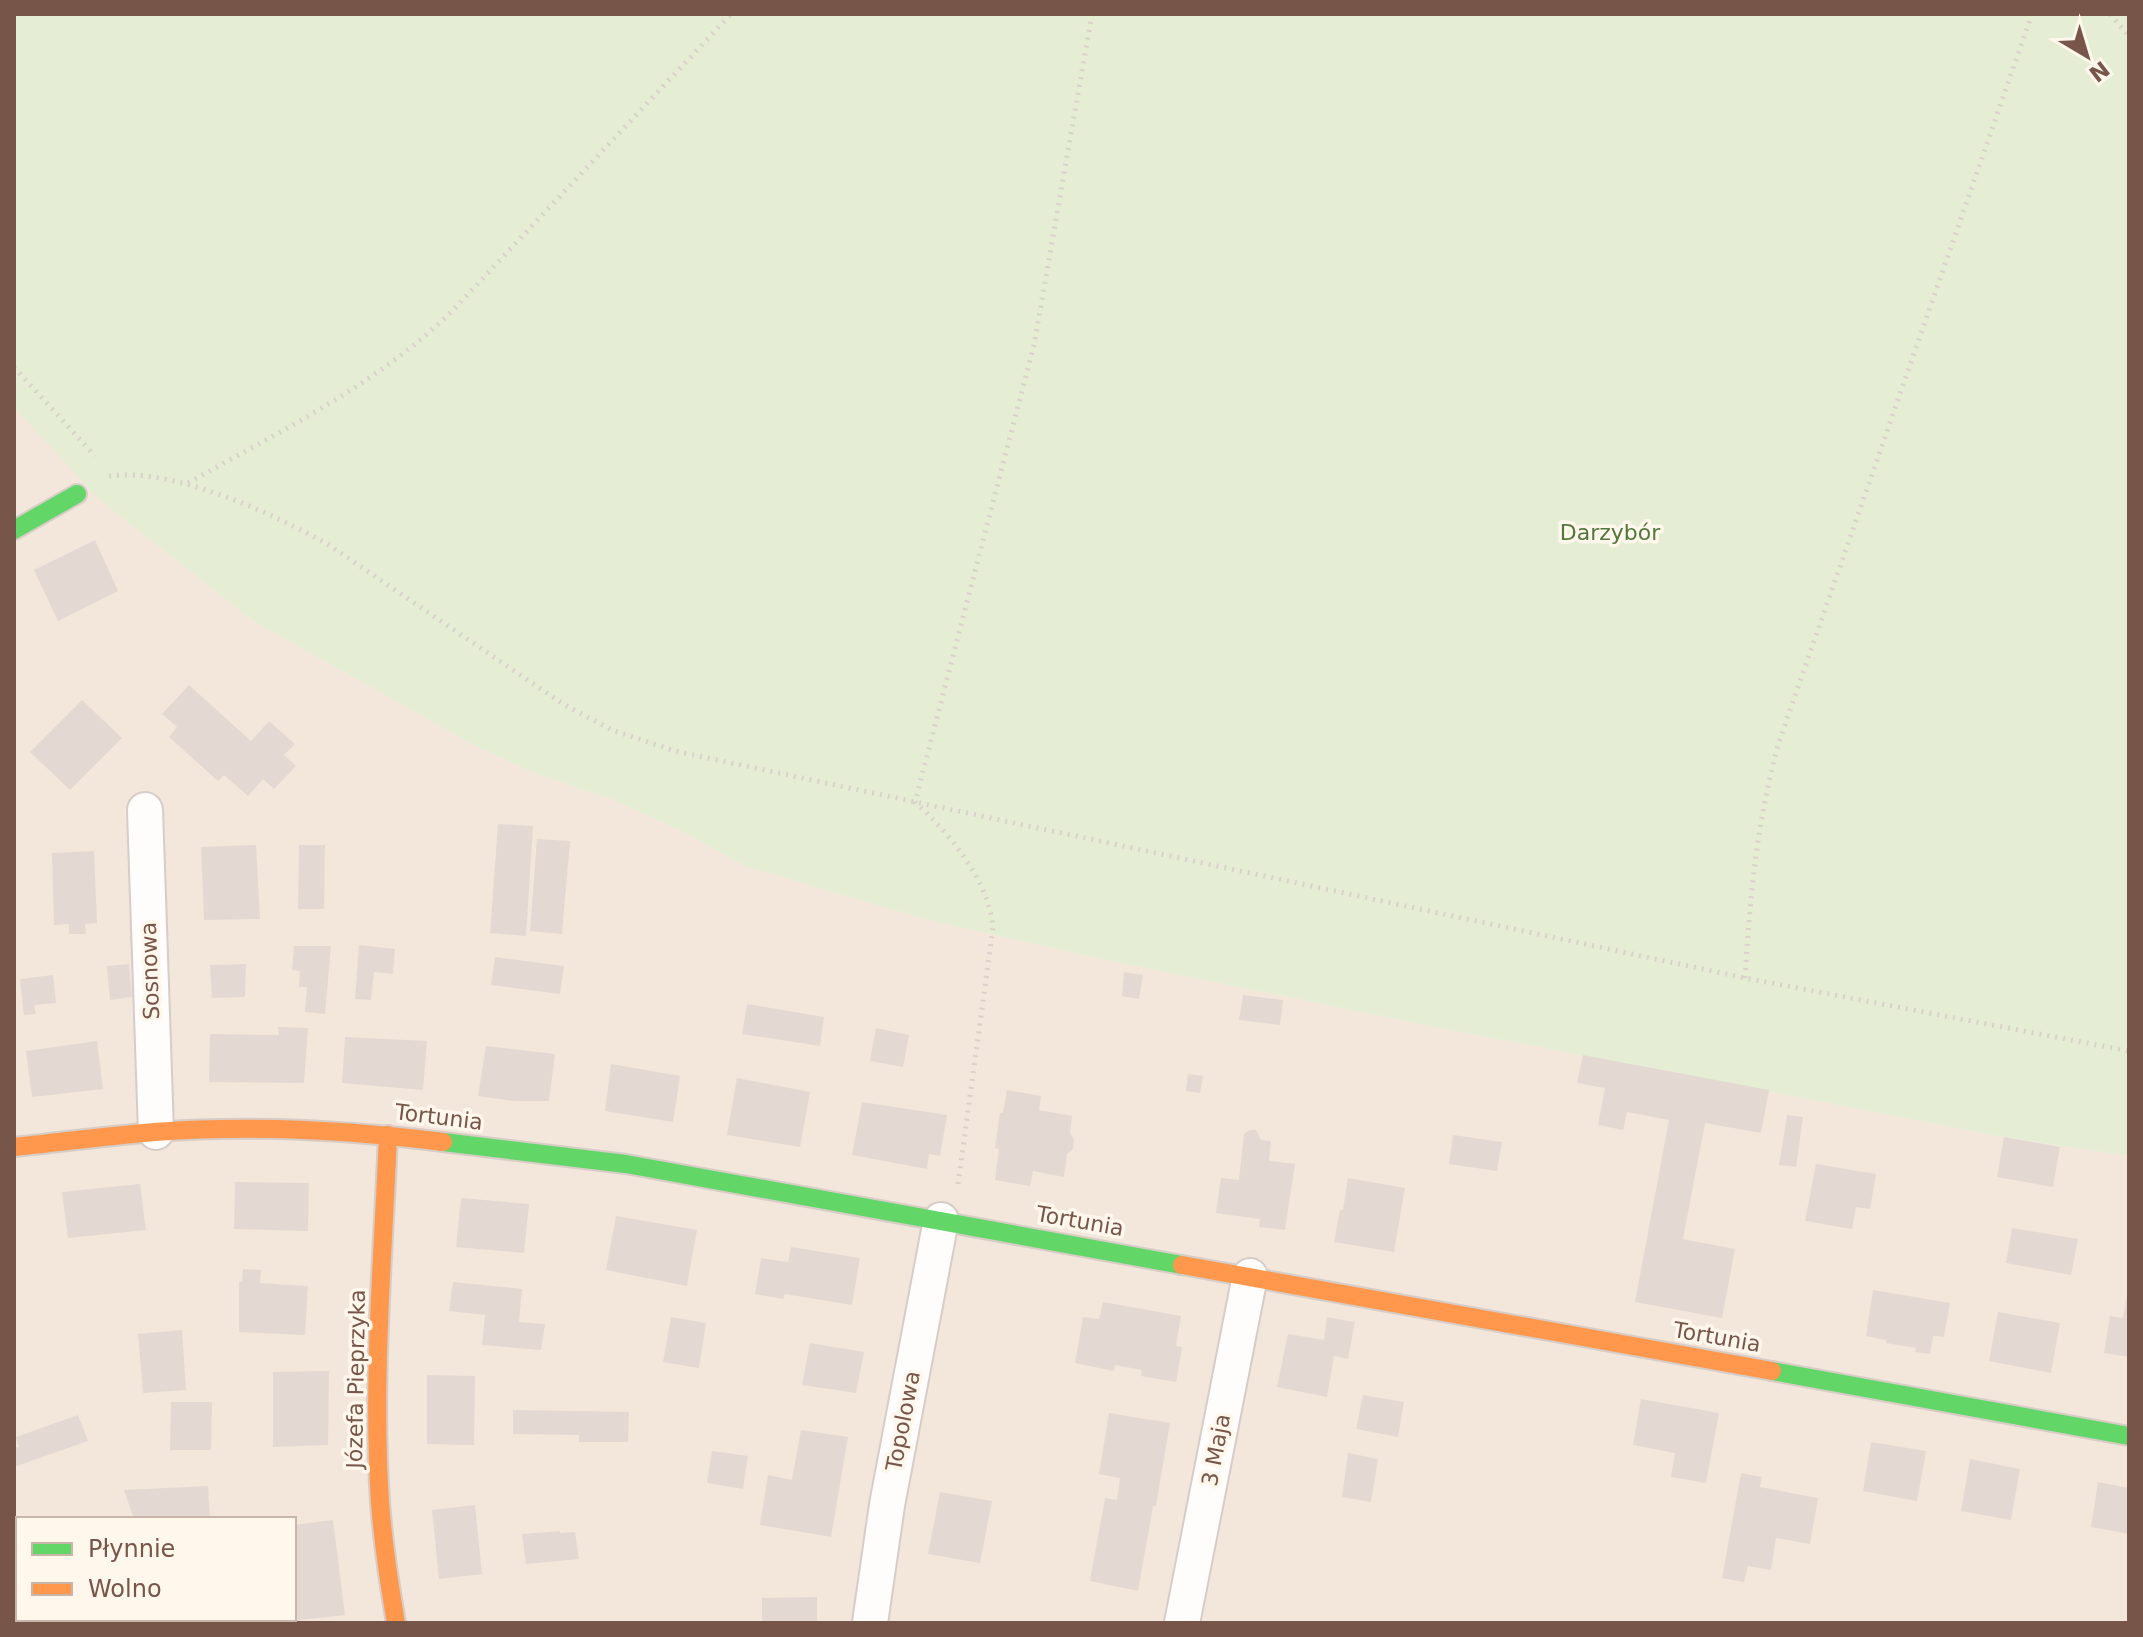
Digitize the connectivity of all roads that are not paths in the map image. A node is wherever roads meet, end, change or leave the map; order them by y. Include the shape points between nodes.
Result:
1 (77, 494) dead end
2 (14, 530) edge
3 (145, 810) dead end
4 (156, 1132) junction
5 (388, 1135) junction
6 (14, 1147) edge
7 (947, 1221) junction
8 (1250, 1276) junction
9 (2129, 1436) edge
10 (396, 1623) edge
11 (870, 1623) edge
12 (1182, 1623) edge

1 - 2 street
3 - 4 street, Sosnowa
4 - 5 street, Tortunia via 259,1129
4 - 6 street, Tortunia
5 - 7 street, Tortunia via 626,1164
5 - 10 street, Józefa Pieprzyka via 379,1489
7 - 8 street, Tortunia
7 - 11 street, Topolowa via 887,1505
8 - 9 street, Tortunia
8 - 12 street, 3 Maja

